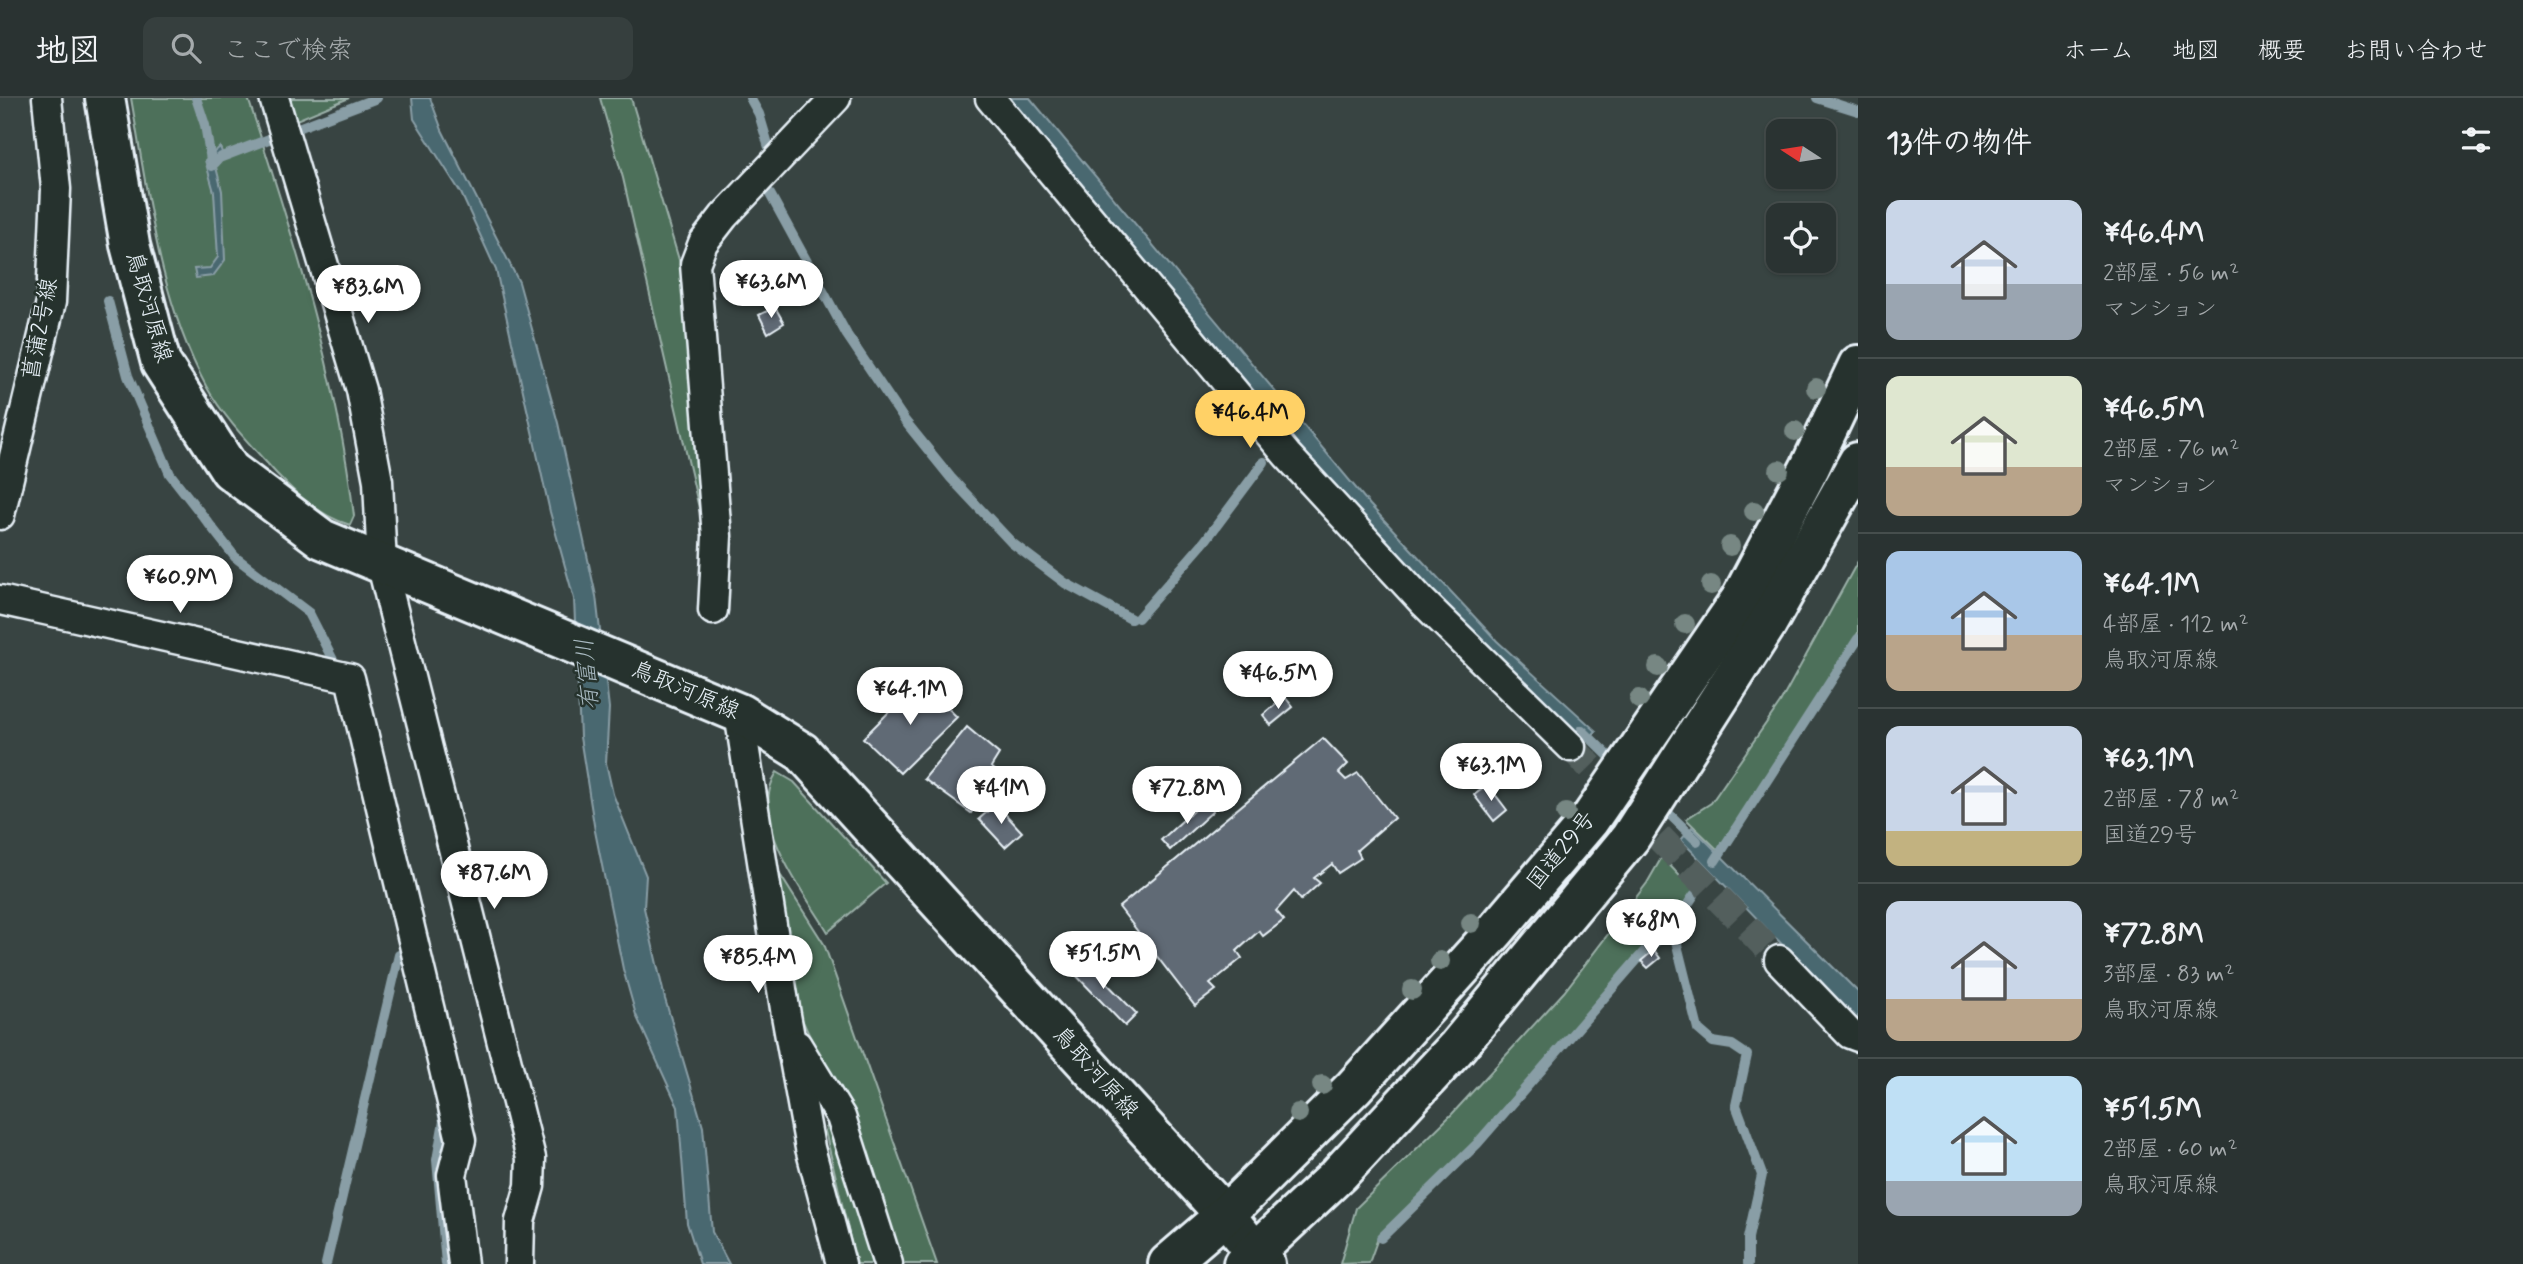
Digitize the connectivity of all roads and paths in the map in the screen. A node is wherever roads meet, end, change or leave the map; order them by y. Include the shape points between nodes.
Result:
1 (47, 98) edge
2 (105, 98) edge
3 (274, 98) edge
4 (836, 98) edge
5 (990, 98) edge
6 (1858, 365) edge
7 (1858, 462) edge
8 (0, 515) edge
9 (382, 566) junction
10 (0, 600) edge
11 (713, 610) dead end
12 (739, 713) junction
13 (1571, 747) tunnel mouth
14 (1779, 960) tunnel mouth
15 (789, 1031) junction
16 (1858, 1037) edge
17 (1225, 1215) junction
18 (1254, 1260) edge
19 (463, 1264) edge
20 (519, 1264) edge
21 (841, 1264) edge
22 (888, 1264) edge
23 (1168, 1264) edge

1 - 8 street, 菖蒲2号線 via 56,189 51,302
2 - 9 main road, 鳥取河原線 via 130,244 161,363 230,470 322,539
3 - 9 street via 361,390 377,481
4 - 11 street via 724,216 703,243 695,264 717,536
5 - 13 street via 1287,455 1422,601
6 - 17 main road, 国道29号 via 1740,600 1589,821 1354,1087
7 - 18 main road, 国道29号 via 1767,624 1630,838 1456,1048
9 - 12 main road, 鳥取河原線
9 - 20 street via 531,1158 530,1186 520,1221
10 - 19 street via 350,678 461,1140 452,1175
12 - 15 street
12 - 17 main road, 鳥取河原線 via 802,752
14 - 16 street
15 - 21 street via 810,1148
15 - 22 street via 841,1117
17 - 18 main road, 鳥取河原線
17 - 23 main road, 国道29号

